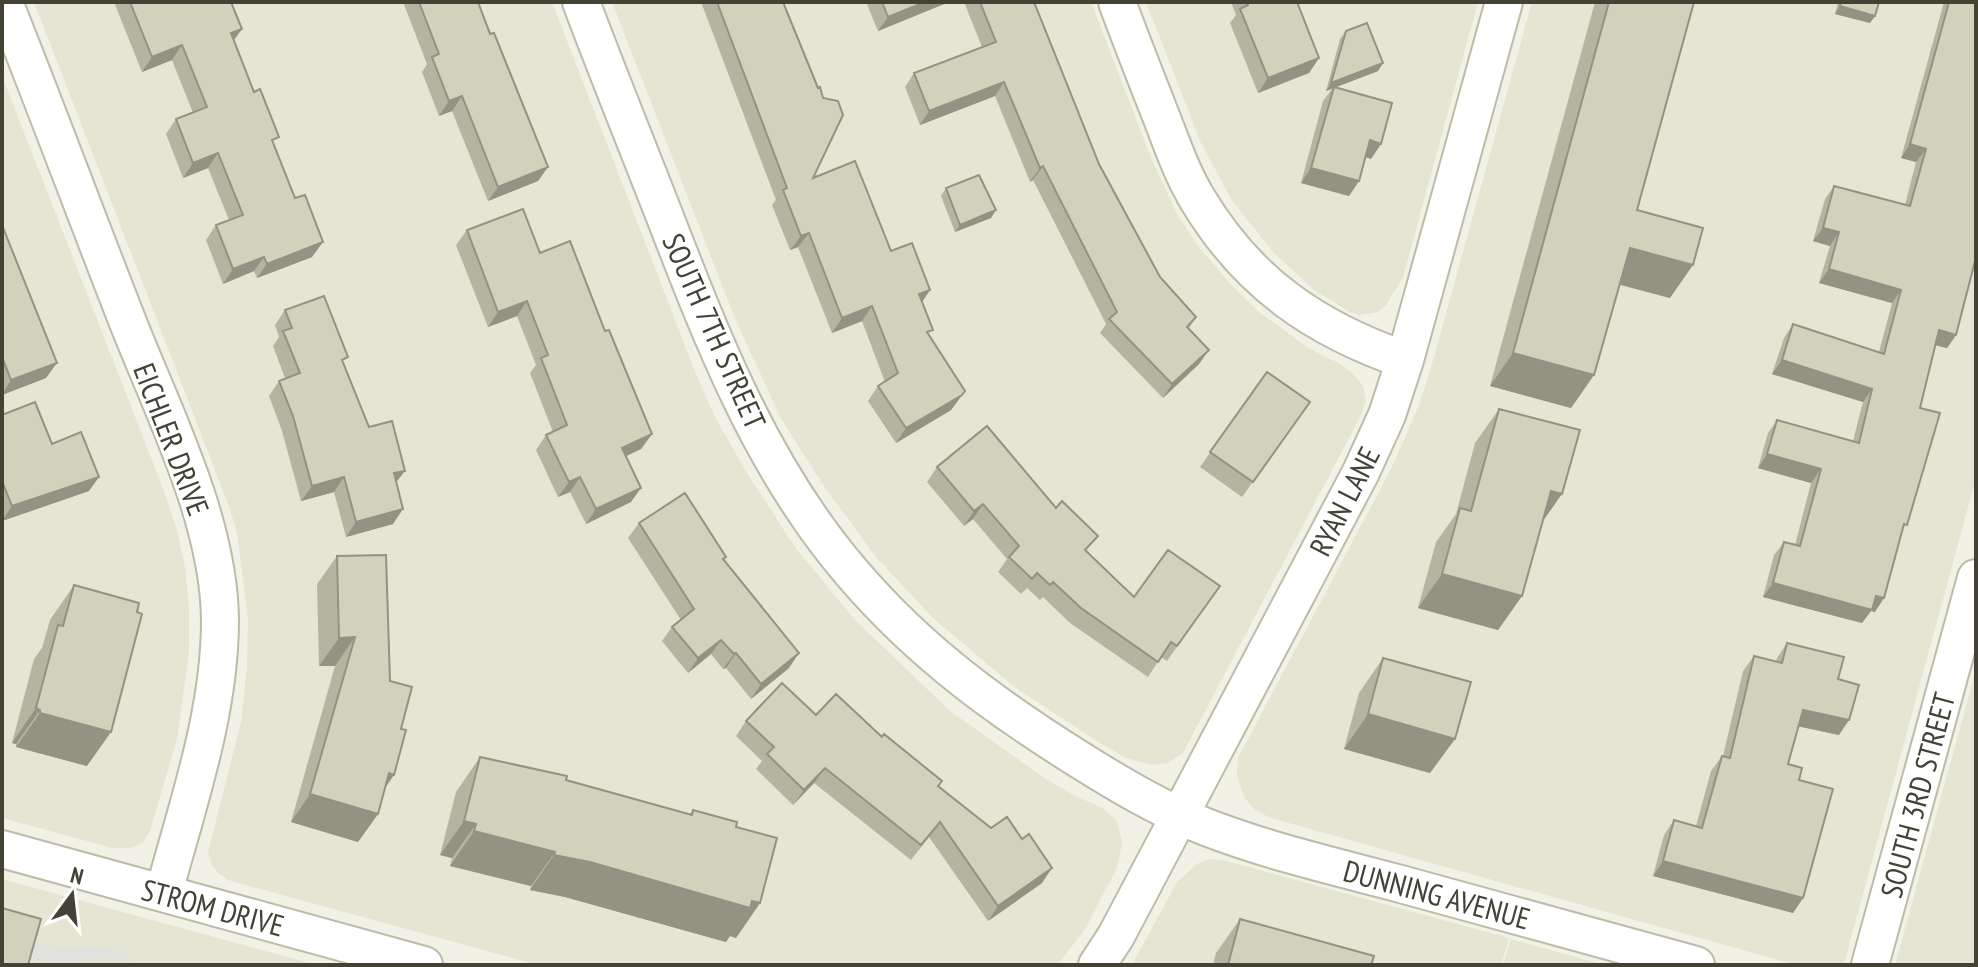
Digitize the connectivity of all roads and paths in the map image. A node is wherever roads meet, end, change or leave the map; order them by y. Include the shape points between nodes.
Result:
1 (4, 2) edge
2 (581, 2) edge
3 (1117, 2) edge
4 (1504, 2) edge
5 (1405, 360) junction
6 (1976, 578) edge
7 (1179, 816) junction
8 (2, 849) edge
9 (164, 892) junction
10 (424, 965) edge
11 (1097, 965) edge
12 (1696, 965) edge
13 (1870, 965) edge

1 - 9 street, EICHLER DRIVE via 191,483 215,566 220,619 214,700
2 - 7 street, SOUTH 7TH STREET via 725,368 768,451 827,541 900,624 981,696 1054,745
3 - 5 street via 1180,165 1233,249 1268,285 1317,321
4 - 5 street, RYAN LANE
5 - 7 street, RYAN LANE via 1361,472
6 - 13 street, SOUTH 3RD STREET
7 - 11 street, RYAN LANE
7 - 12 street, DUNNING AVENUE via 1243,840
8 - 9 street, STROM DRIVE
9 - 10 street, STROM DRIVE

